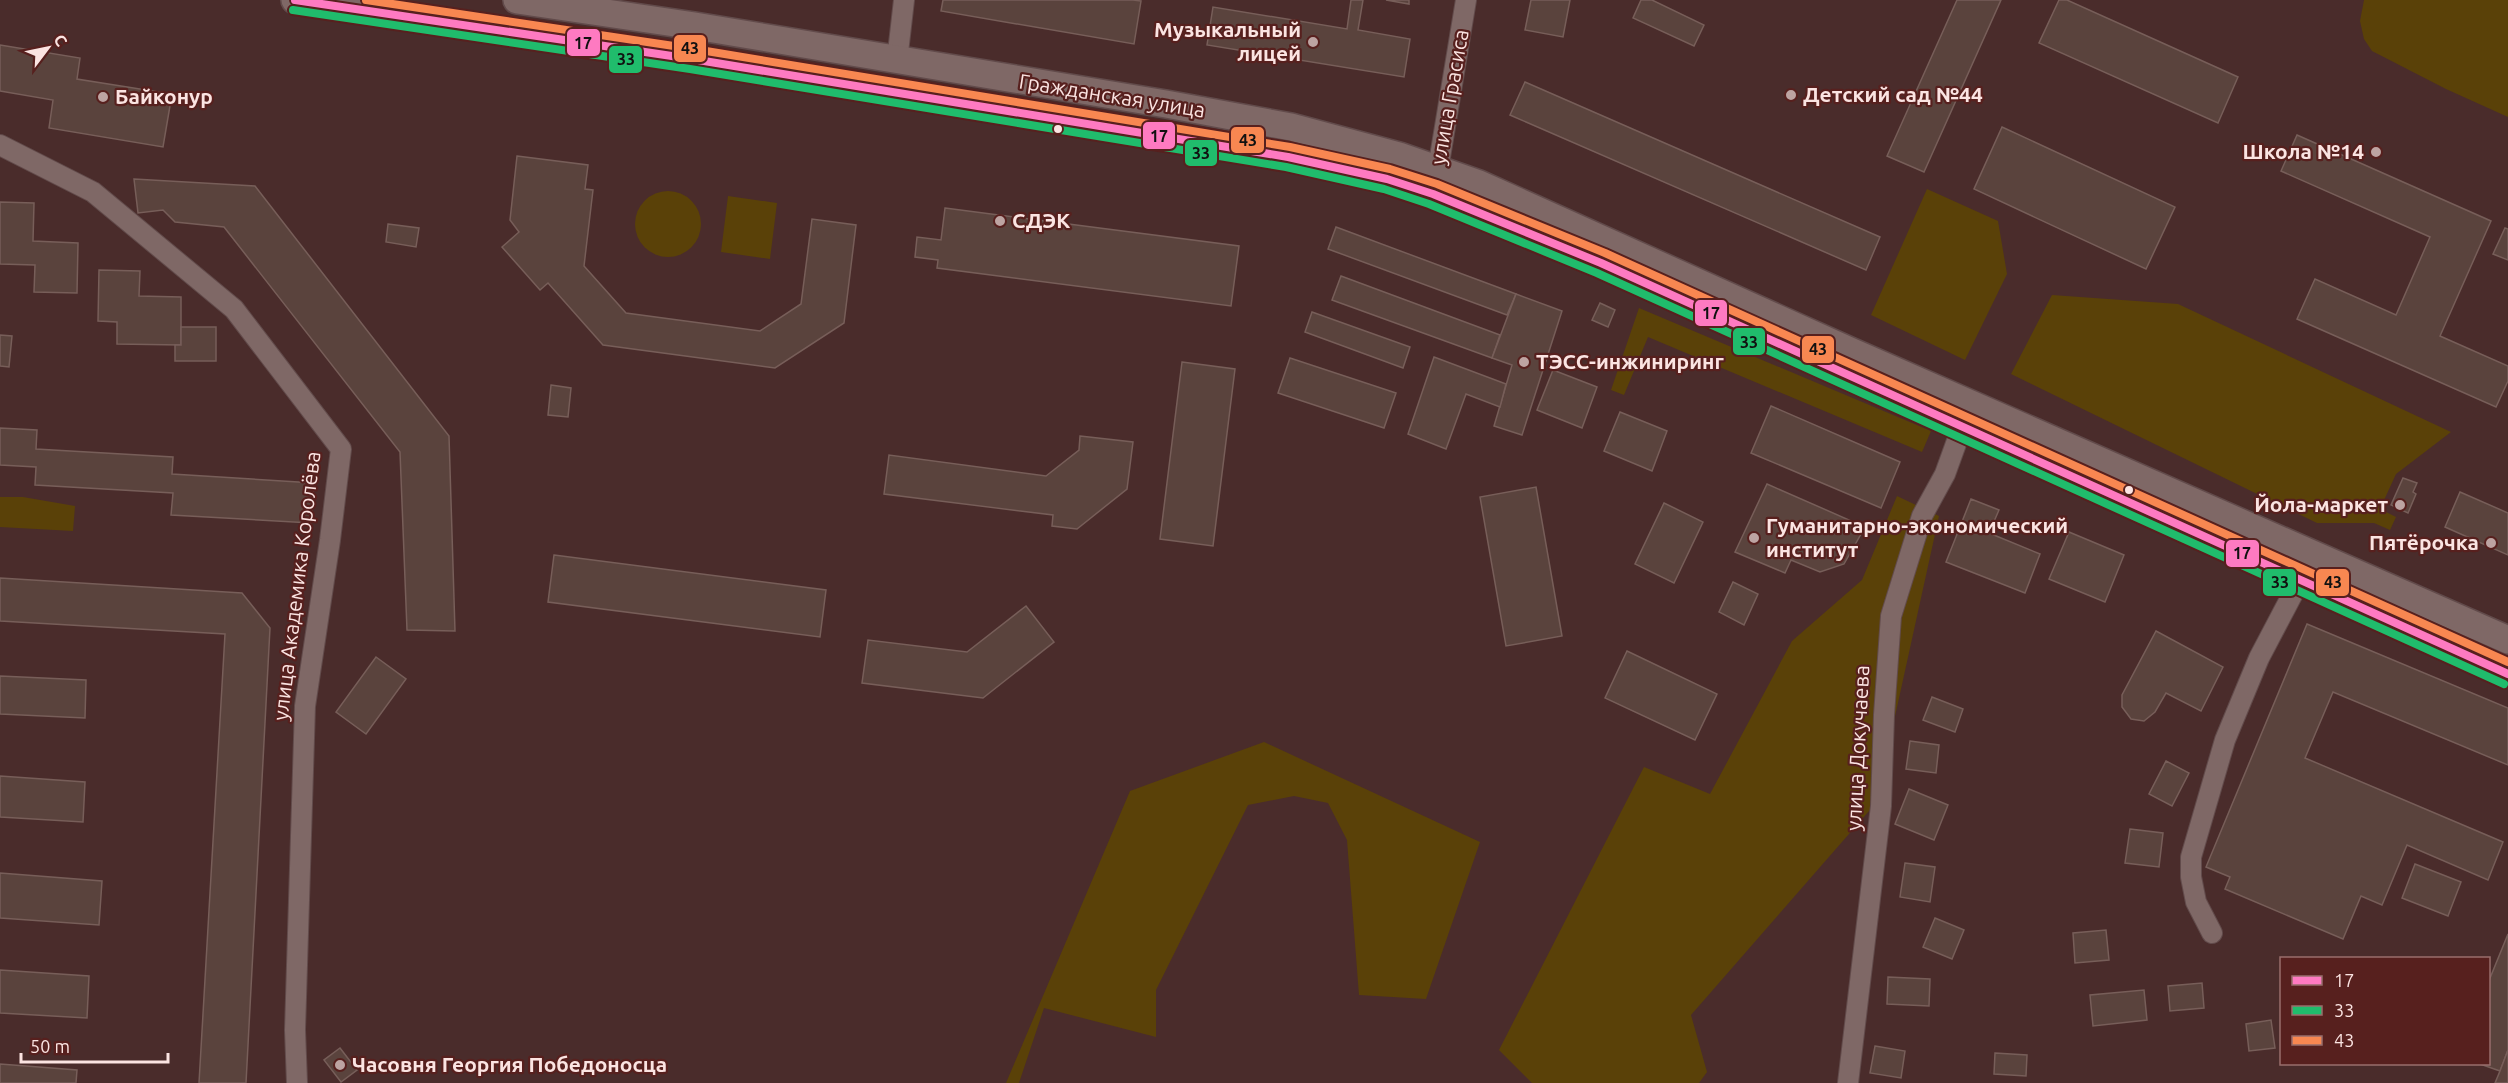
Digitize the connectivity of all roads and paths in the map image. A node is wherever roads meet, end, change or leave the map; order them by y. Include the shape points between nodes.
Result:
1 (295, 0) edge
2 (517, 0) edge
3 (904, 0) edge
4 (1466, 0) edge
5 (897, 61) junction
6 (892, 91) junction
7 (0, 145) edge
8 (1435, 181) junction
9 (1962, 427) junction
10 (2314, 554) junction
11 (2300, 580) junction
12 (2508, 640) edge
13 (2508, 674) edge
14 (2212, 933) dead end
15 (297, 1083) edge
16 (1848, 1083) edge

1 - 6 main road, Гражданская улица
2 - 5 main road, Гражданская улица
3 - 5 street
4 - 8 street, улица Грасиса
5 - 6 main road
5 - 8 main road, Гражданская улица via 1291,127
6 - 8 main road, Гражданская улица via 1288,157 1387,179
7 - 15 street, улица Академика Королёва via 93,192 234,309 341,449 305,706 295,1030
8 - 9 main road, Гражданская улица via 1601,263
8 - 10 main road, Гражданская улица via 1488,188
9 - 11 main road, Гражданская улица
9 - 16 street, улица Докучаева via 1945,474 1922,516 1891,616 1881,806
10 - 11 main road
10 - 12 main road, Гражданская улица
11 - 13 main road, Гражданская улица
11 - 14 street via 2259,658 2225,740 2191,857 2196,902

